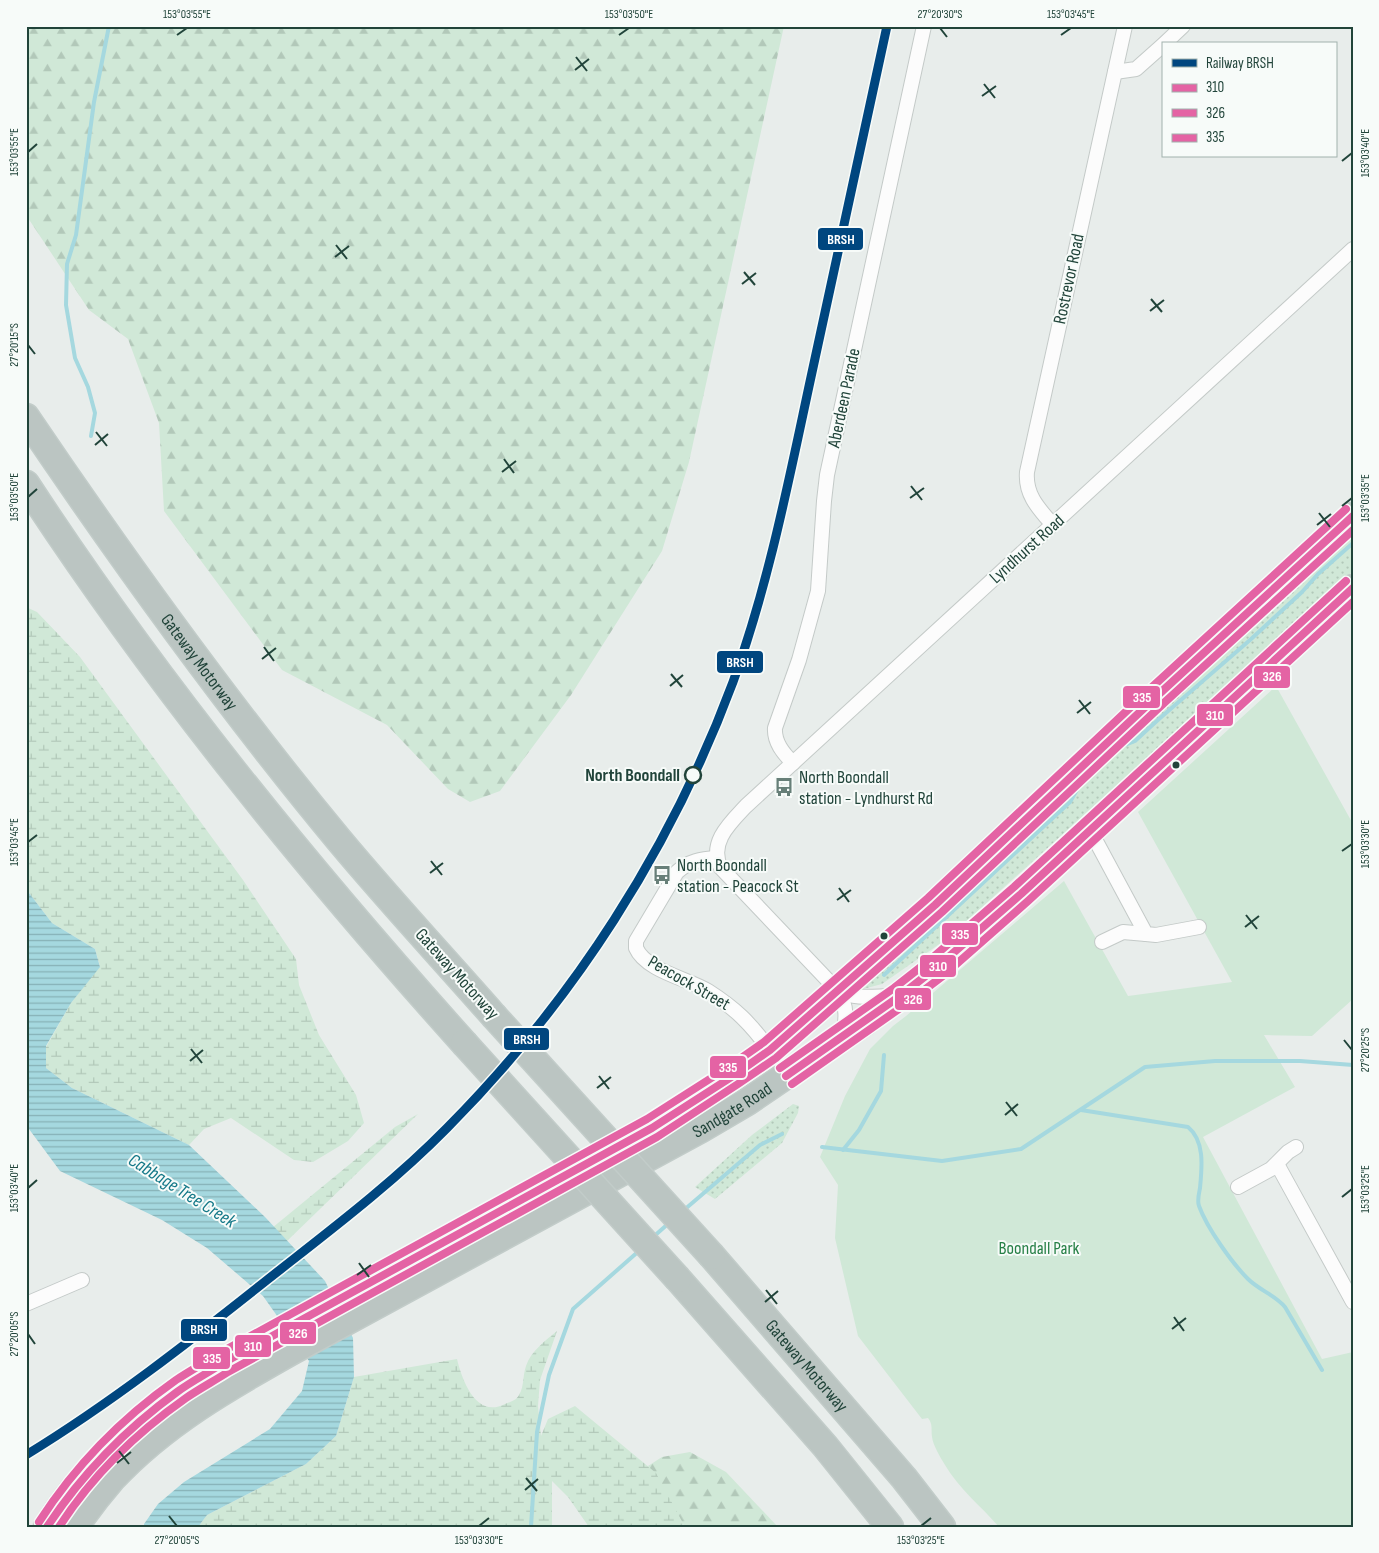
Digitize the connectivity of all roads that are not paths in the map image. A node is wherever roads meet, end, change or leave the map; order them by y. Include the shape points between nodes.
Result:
1 (924, 26) edge
2 (1125, 26) edge
3 (1183, 26) edge
4 (1165, 42) edge
5 (1162, 45) edge
6 (1115, 72) junction
7 (1353, 250) edge
8 (26, 417) edge
9 (26, 484) edge
10 (1353, 516) edge
11 (1053, 525) junction
12 (1353, 588) edge
13 (793, 763) junction
14 (1090, 830) junction
15 (717, 858) junction
16 (1199, 926) dead end
17 (1146, 934) junction
18 (1102, 942) dead end
19 (838, 991) junction
20 (900, 996) junction
21 (843, 1038) junction
22 (770, 1050) junction
23 (1296, 1147) dead end
24 (1277, 1164) junction
25 (1238, 1187) dead end
26 (82, 1280) dead end
27 (362, 1300) junction
28 (1353, 1302) edge
29 (26, 1304) edge
30 (105, 1470) junction
31 (47, 1527) edge
32 (74, 1527) edge
33 (890, 1527) edge
34 (942, 1527) edge

1 - 13 street, Aberdeen Parade via 828,475 818,591 799,660 775,728 775,738
2 - 6 street, Rostrevor Road
3 - 4 street
5 - 6 street via 1136,69
6 - 11 street, Rostrevor Road via 1027,472 1031,498
7 - 11 street, Lyndhurst Road
8 - 34 highway, Gateway Motorway, bridge via 92,516 188,646 339,840 712,1256 904,1478
9 - 33 highway, bridge via 152,664 284,835 464,1043 825,1446
10 - 19 highway, Sandgate Road via 935,905
11 - 13 street, Lyndhurst Road
12 - 14 highway, Sandgate Road
13 - 15 street, Lyndhurst Road via 732,822 721,837
14 - 17 street
14 - 20 highway, Sandgate Road via 966,942
15 - 19 street via 726,874
15 - 22 street, Peacock Street via 694,861 677,872 636,940 636,948 664,972 700,986 736,1010
16 - 17 street
17 - 18 street via 1123,932
19 - 20 street via 859,998
19 - 21 street via 846,1008
19 - 22 highway, Sandgate Road
20 - 21 highway, Sandgate Road
21 - 27 highway, Sandgate Road via 701,1129
22 - 27 highway, Sandgate Road via 652,1128
23 - 24 street
24 - 25 street
24 - 28 street
26 - 29 street
27 - 30 highway, Sandgate Road via 285,1342 223,1363 177,1392 129,1431
30 - 31 highway via 56,1512
30 - 32 highway

